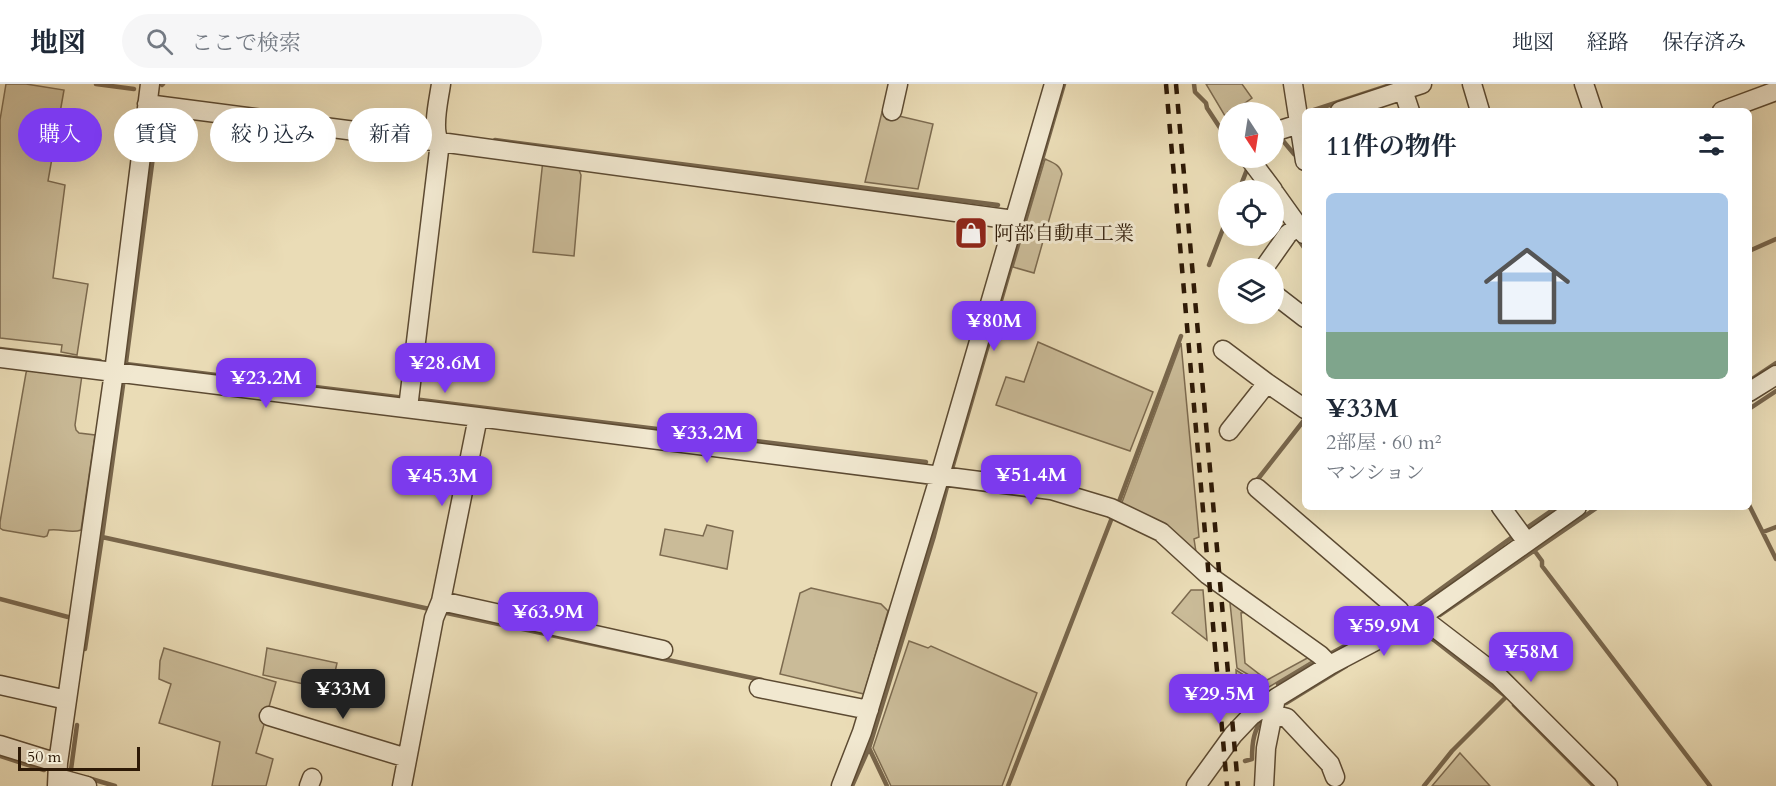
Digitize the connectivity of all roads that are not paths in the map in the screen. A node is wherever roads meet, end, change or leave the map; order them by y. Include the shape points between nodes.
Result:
1 (150, 84) edge
2 (441, 84) edge
3 (898, 84) edge
4 (1054, 84) edge
5 (1293, 84) edge
6 (1422, 84) edge
7 (1472, 84) edge
8 (1584, 84) edge
9 (1394, 89) edge
10 (1776, 91) edge
11 (156, 105) junction
12 (1347, 108) edge
13 (1408, 108) edge
14 (1479, 108) edge
15 (1592, 108) edge
16 (1730, 108) edge
17 (892, 111) dead end
18 (1300, 119) edge
19 (1284, 127) edge
20 (437, 136) junction
21 (1302, 136) edge
22 (1284, 210) edge
23 (1014, 220) junction
24 (1296, 231) edge
25 (1273, 258) edge
26 (1284, 302) edge
27 (1302, 316) edge
28 (1223, 350) dead end
29 (0, 358) edge
30 (121, 373) junction
31 (1776, 375) edge
32 (1267, 383) junction
33 (1752, 390) edge
34 (408, 401) junction
35 (1302, 407) edge
36 (478, 417) junction
37 (1229, 431) dead end
38 (947, 476) junction
39 (1257, 488) dead end
40 (1503, 510) edge
41 (1571, 510) edge
42 (1522, 535) junction
43 (438, 608) junction
44 (1408, 618) junction
45 (663, 650) dead end
46 (1325, 660) junction
47 (0, 685) edge
48 (759, 688) dead end
49 (67, 700) junction
50 (1274, 706) junction
51 (869, 710) junction
52 (269, 716) dead end
53 (0, 745) edge
54 (407, 758) junction
55 (1335, 777) dead end
56 (66, 779) edge
57 (402, 786) edge
58 (841, 786) edge
59 (1196, 786) edge
60 (1264, 786) edge
61 (1608, 786) edge

1 - 11 street
2 - 20 street
3 - 17 street
4 - 23 street
5 - 18 street
6 - 9 street
7 - 14 street
8 - 15 street
9 - 12 street
9 - 13 street
10 - 16 street
11 - 20 street
11 - 30 street
18 - 19 street
18 - 21 street
20 - 23 street
20 - 34 street
22 - 24 street
23 - 38 street
24 - 25 street
26 - 27 street
28 - 32 street
29 - 30 street
30 - 34 street
30 - 49 street
31 - 33 street
32 - 35 street
32 - 37 street
34 - 36 street
36 - 38 street
36 - 43 street
38 - 46 street via 1052,490 1115,509 1161,532 1208,575
38 - 51 street
39 - 44 street
40 - 42 street
41 - 42 street
42 - 44 street
43 - 45 street
43 - 54 street
44 - 46 street
44 - 61 street via 1498,676
46 - 50 street
47 - 49 street
48 - 51 street
49 - 56 street
50 - 55 street via 1330,764
50 - 59 street via 1251,716
50 - 60 street
51 - 58 street
52 - 54 street
53 - 56 street
54 - 57 street

